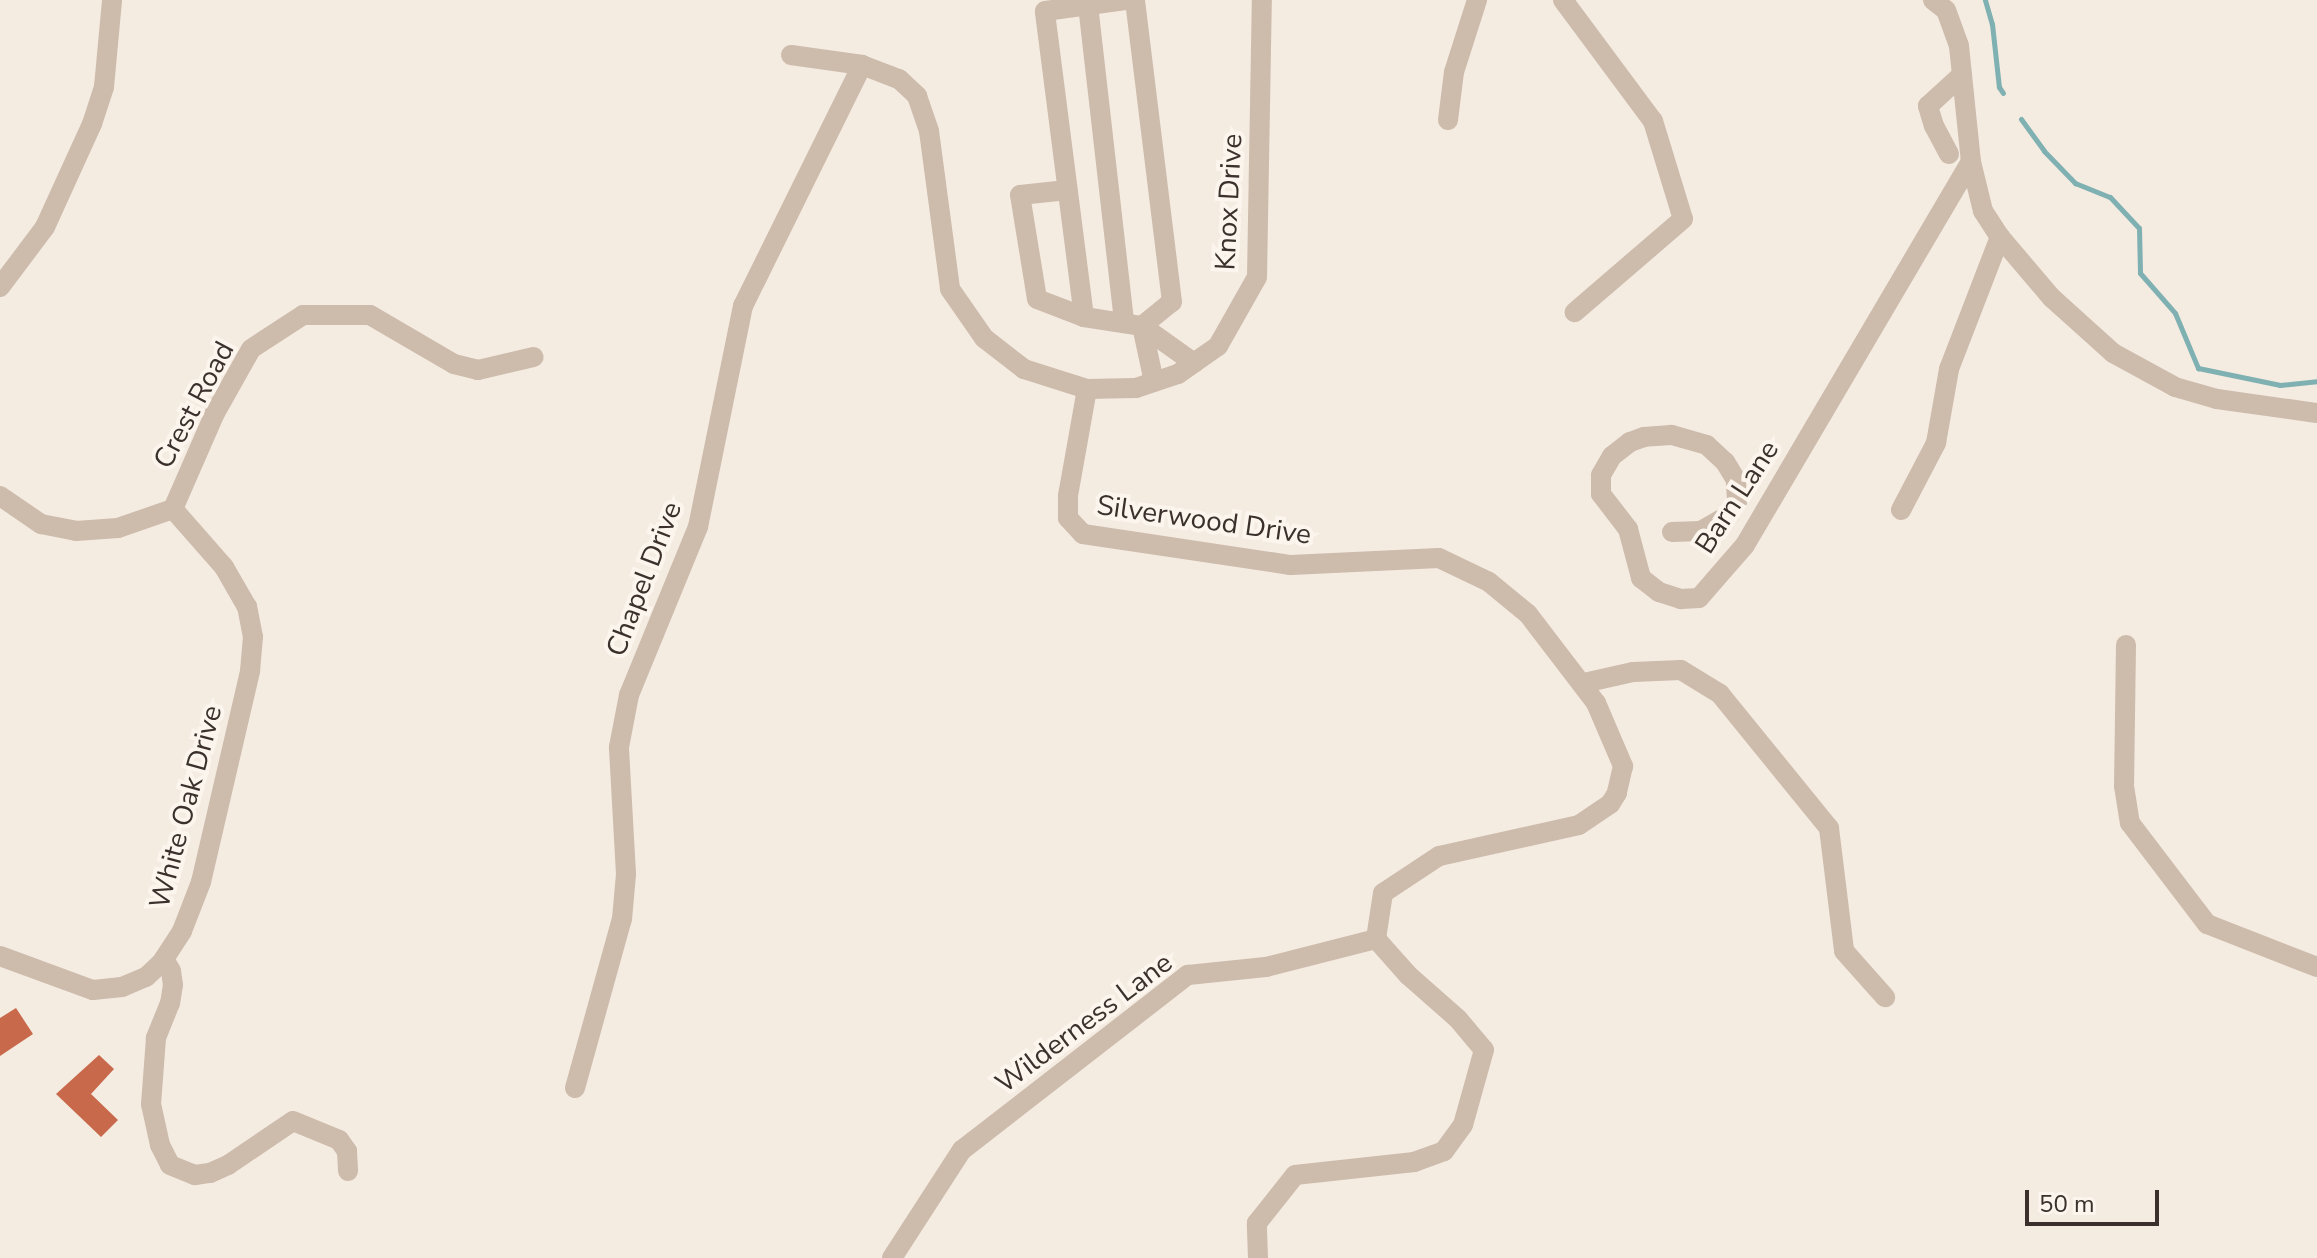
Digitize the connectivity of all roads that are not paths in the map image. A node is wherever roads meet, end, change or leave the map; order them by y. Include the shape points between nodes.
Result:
1 (112, 0) edge
2 (1125, 0) edge
3 (1135, 0) edge
4 (1262, 0) edge
5 (1477, 0) edge
6 (1563, 0) edge
7 (1933, 0) edge
8 (1088, 5) junction
9 (791, 55) dead end
10 (862, 65) junction
11 (1962, 75) junction
12 (1448, 120) dead end
13 (1949, 154) dead end
14 (1971, 162) junction
15 (1067, 190) junction
16 (2000, 237) junction
17 (0, 287) edge
18 (1575, 312) dead end
19 (1084, 317) junction
20 (1133, 325) junction
21 (534, 357) dead end
22 (1194, 363) junction
23 (1154, 382) junction
24 (1087, 389) junction
25 (2317, 413) edge
26 (0, 496) edge
27 (173, 509) junction
28 (1901, 510) dead end
29 (1672, 532) dead end
30 (2126, 645) dead end
31 (1584, 683) junction
32 (1376, 939) junction
33 (0, 956) edge
34 (164, 959) junction
35 (2317, 967) edge
36 (1885, 997) dead end
37 (575, 1088) dead end
38 (348, 1171) dead end
39 (892, 1258) edge
40 (1258, 1258) edge

1 - 17 street via 104,87 92,124 45,227
2 - 8 street
3 - 20 street via 1172,302
4 - 22 street, Knox Drive via 1257,277 1218,346
5 - 12 street via 1454,72
6 - 18 street via 1653,121 1683,219
7 - 11 street via 1954,25
8 - 15 street via 1045,11
8 - 20 street
9 - 10 street
10 - 24 street, Knox Drive via 899,79 917,96 929,131 950,289 958,301 984,338 1024,369
10 - 37 street, Chapel Drive via 743,306 698,527 629,695 619,747 626,874 622,919
11 - 13 street via 1928,106
11 - 14 street
14 - 16 street via 1977,196
14 - 29 street, Barn Lane via 1745,545 1699,598 1659,592 1641,578 1628,529 1601,494 1601,475 1612,456 1644,437 1671,435 1707,445 1725,462 1736,480 1737,501 1729,515 1701,531
15 - 19 street
15 - 19 street via 1020,195 1037,299
16 - 25 street via 2052,298 2113,353 2175,387 2217,399
16 - 28 street via 1949,369 1936,443
19 - 20 street
20 - 22 street
20 - 23 street
21 - 27 street, Crest Road via 478,370 454,364 370,315 303,315 251,349 215,413
22 - 23 street, Knox Drive
23 - 24 street, Knox Drive via 1136,388
24 - 31 street, Silverwood Drive via 1068,496 1068,518 1083,534 1291,565 1439,558 1489,582 1528,614
26 - 27 street, Crest Road via 41,524 76,531 118,528
27 - 34 street, White Oak Drive via 224,567 247,607 253,637 250,671 201,882 182,931
30 - 35 street via 2124,786 2130,823 2207,924
31 - 32 street, Silverwood Drive via 1623,766 1610,804 1579,825 1439,856 1383,893
31 - 36 street via 1633,672 1681,670 1720,694 1829,828 1844,951
32 - 39 street, Wilderness Lane via 1266,967 1188,975 962,1150
32 - 40 street via 1484,1050 1463,1125 1444,1151 1414,1162 1295,1175 1257,1223
33 - 34 street, White Oak Drive via 93,990 146,977
34 - 38 street via 173,985 156,1038 151,1104 170,1165 195,1175 210,1173 293,1121 339,1140 347,1151

